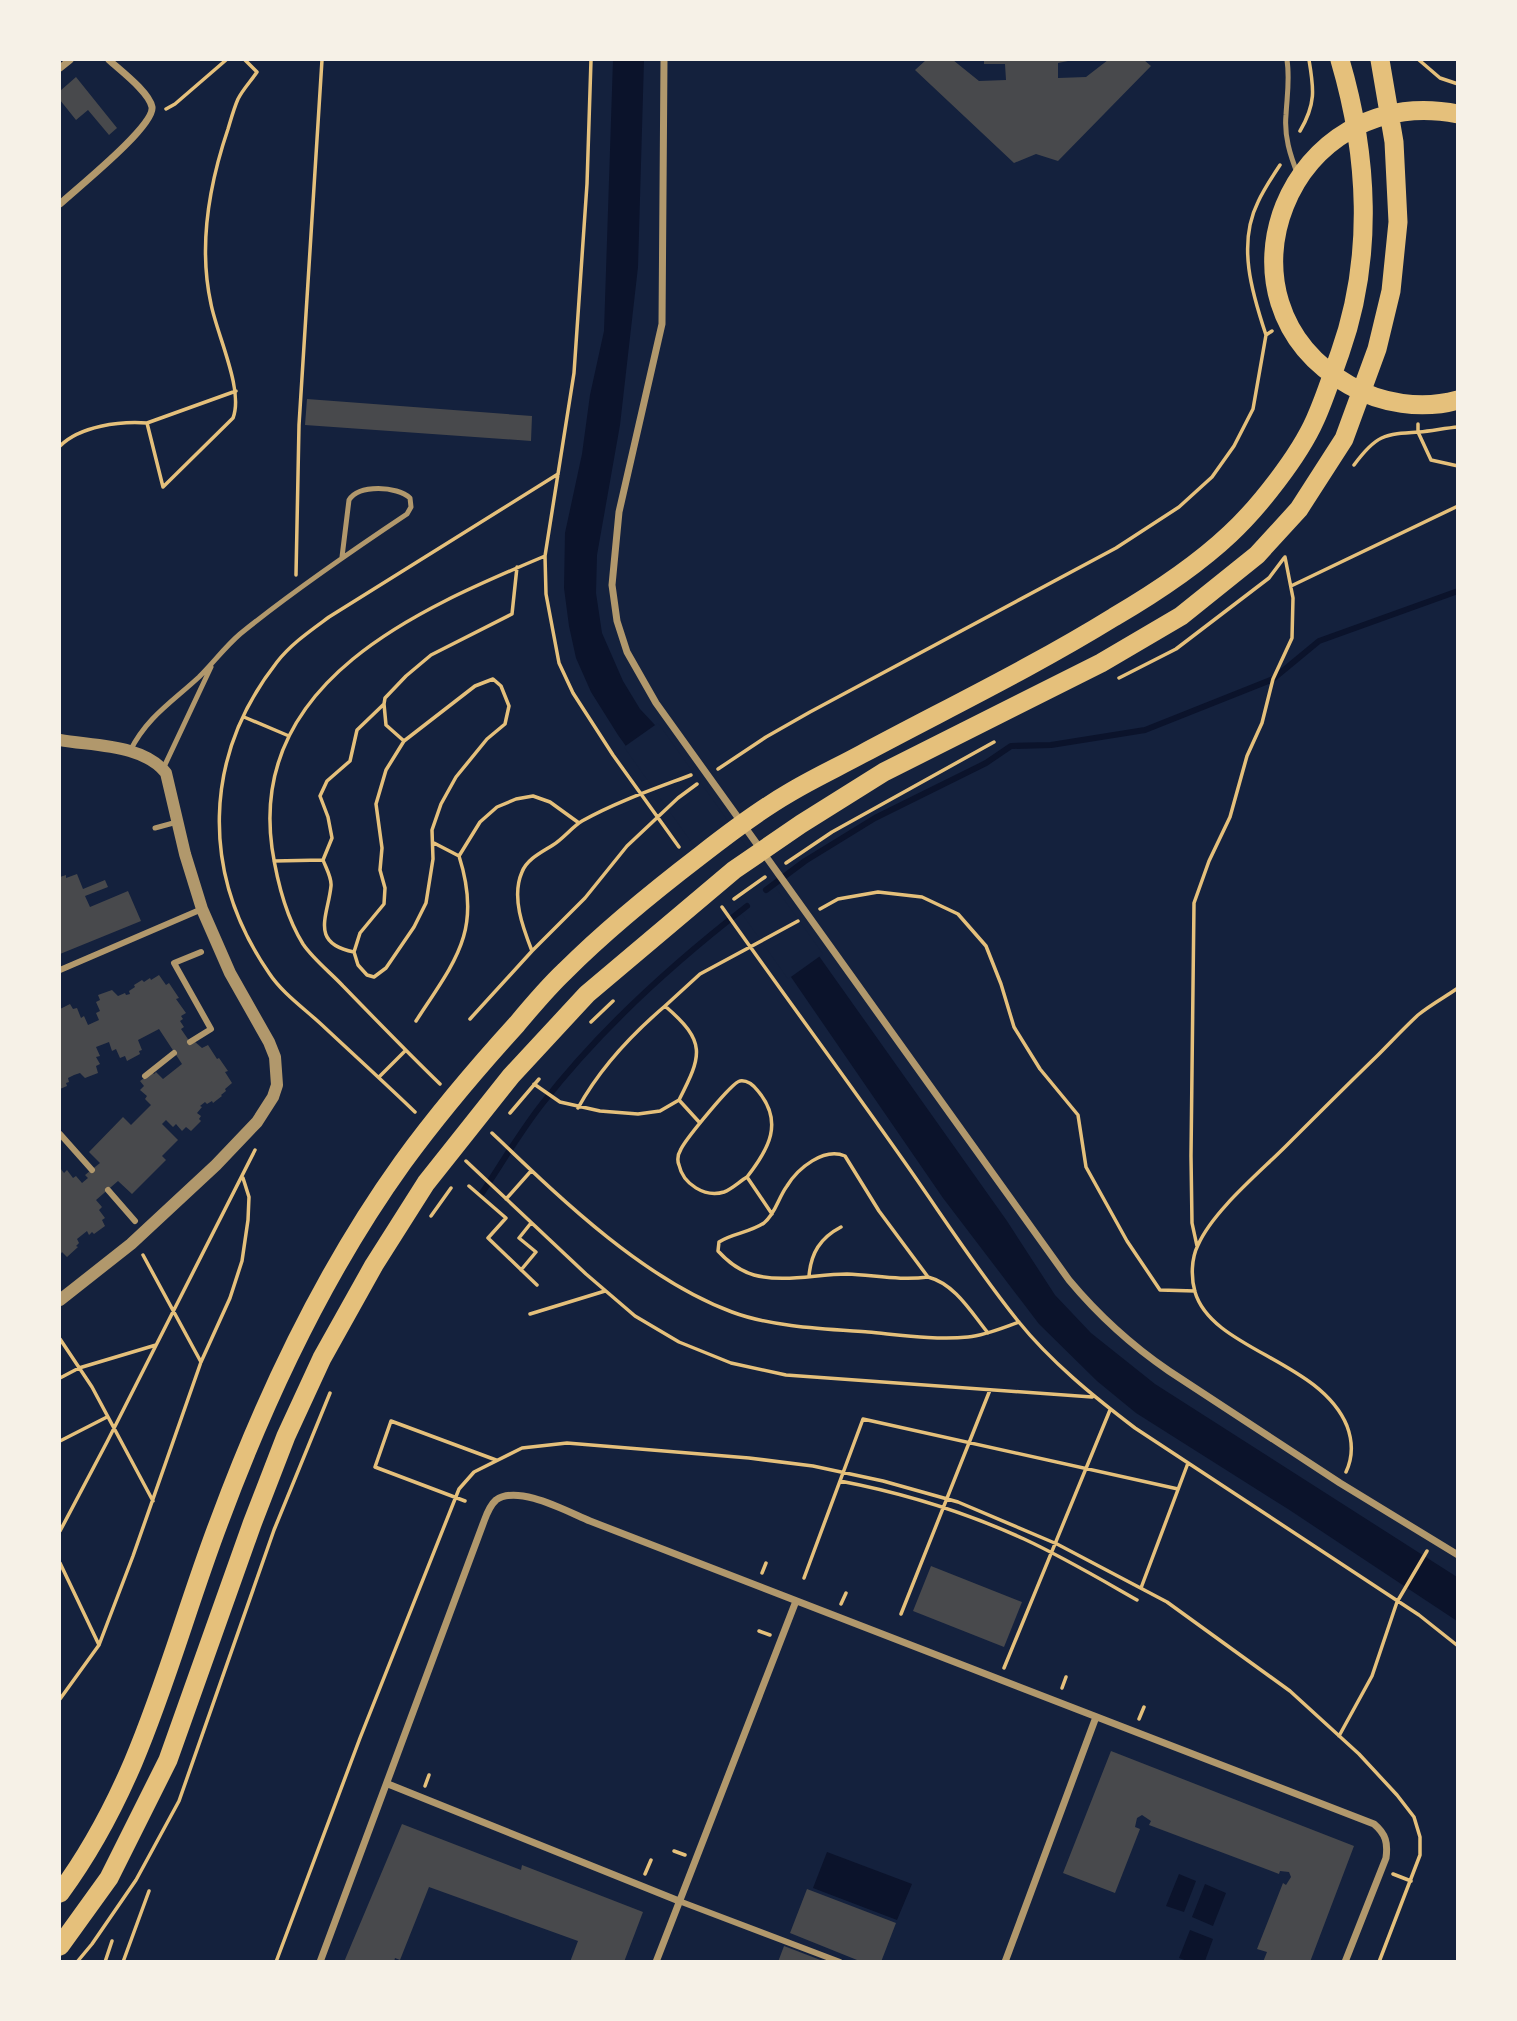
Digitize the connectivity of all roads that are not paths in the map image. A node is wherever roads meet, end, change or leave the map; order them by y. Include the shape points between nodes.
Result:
1 (70, 60) edge
2 (109, 60) edge
3 (664, 60) edge
4 (1287, 60) edge
5 (1340, 60) edge
6 (1380, 60) edge
7 (60, 68) edge
8 (1390, 113) junction
9 (1458, 114) edge
10 (1357, 125) junction
11 (1299, 178) junction
12 (60, 204) edge
13 (1332, 375) junction
14 (1362, 393) junction
15 (1458, 400) edge
16 (342, 557) junction
17 (212, 664) junction
18 (60, 740) edge
19 (130, 751) junction
20 (163, 769) junction
21 (177, 822) junction
22 (155, 828) dead end
23 (202, 909) junction
24 (201, 952) dead end
25 (60, 970) edge
26 (190, 1042) dead end
27 (174, 1053) dead end
28 (145, 1076) dead end
29 (60, 1133) edge
30 (92, 1170) dead end
31 (108, 1190) dead end
32 (135, 1221) dead end
33 (60, 1300) edge
34 (1458, 1555) edge
35 (796, 1601) junction
36 (1096, 1717) junction
37 (387, 1784) junction
38 (60, 1893) edge
39 (679, 1901) junction
40 (60, 1947) edge
41 (320, 1962) edge
42 (656, 1962) edge
43 (840, 1962) edge
44 (1005, 1962) edge
45 (1345, 1962) edge

1 - 7 street
2 - 12 street via 146,95 152,115
3 - 34 street via 662,324 619,512 612,585 627,652 667,717 831,949 1091,1306 1143,1353
4 - 11 lane via 1286,132
5 - 10 highway
6 - 8 highway
8 - 9 highway
8 - 10 highway
8 - 14 highway via 1396,256 1386,315
10 - 11 highway via 1331,141
10 - 13 highway via 1364,187 1361,255 1346,335
11 - 13 highway via 1280,216 1275,276 1295,334
13 - 14 highway
13 - 38 highway via 1314,424 1270,489 1232,533 1167,585 1082,637 787,794 726,835 664,882 563,972 485,1060 405,1160 350,1241 294,1345 217,1525 152,1719 127,1779
14 - 15 highway via 1416,405
14 - 40 highway via 1343,439 1299,509 1225,582 1181,616 1101,663 884,772 734,870 587,993 511,1076 426,1183 322,1358 261,1499 168,1760 109,1878
16 - 16 lane via 407,514 410,498 402,492 366,488 353,494
16 - 17 lane via 238,636
17 - 19 lane via 156,712
17 - 20 lane
18 - 19 street
19 - 20 street
20 - 21 street
21 - 22 lane
21 - 23 street
23 - 25 street
23 - 33 street via 275,1057 273,1097 257,1122 178,1202
24 - 26 street via 174,963 211,1029
27 - 28 street
29 - 30 street
31 - 32 street
35 - 36 street
35 - 37 street via 537,1500 519,1494 504,1496 492,1505 483,1524
35 - 39 street
36 - 44 street
36 - 45 street via 1374,1824 1385,1836 1386,1858
37 - 39 street
37 - 41 street
39 - 42 street
39 - 43 street

